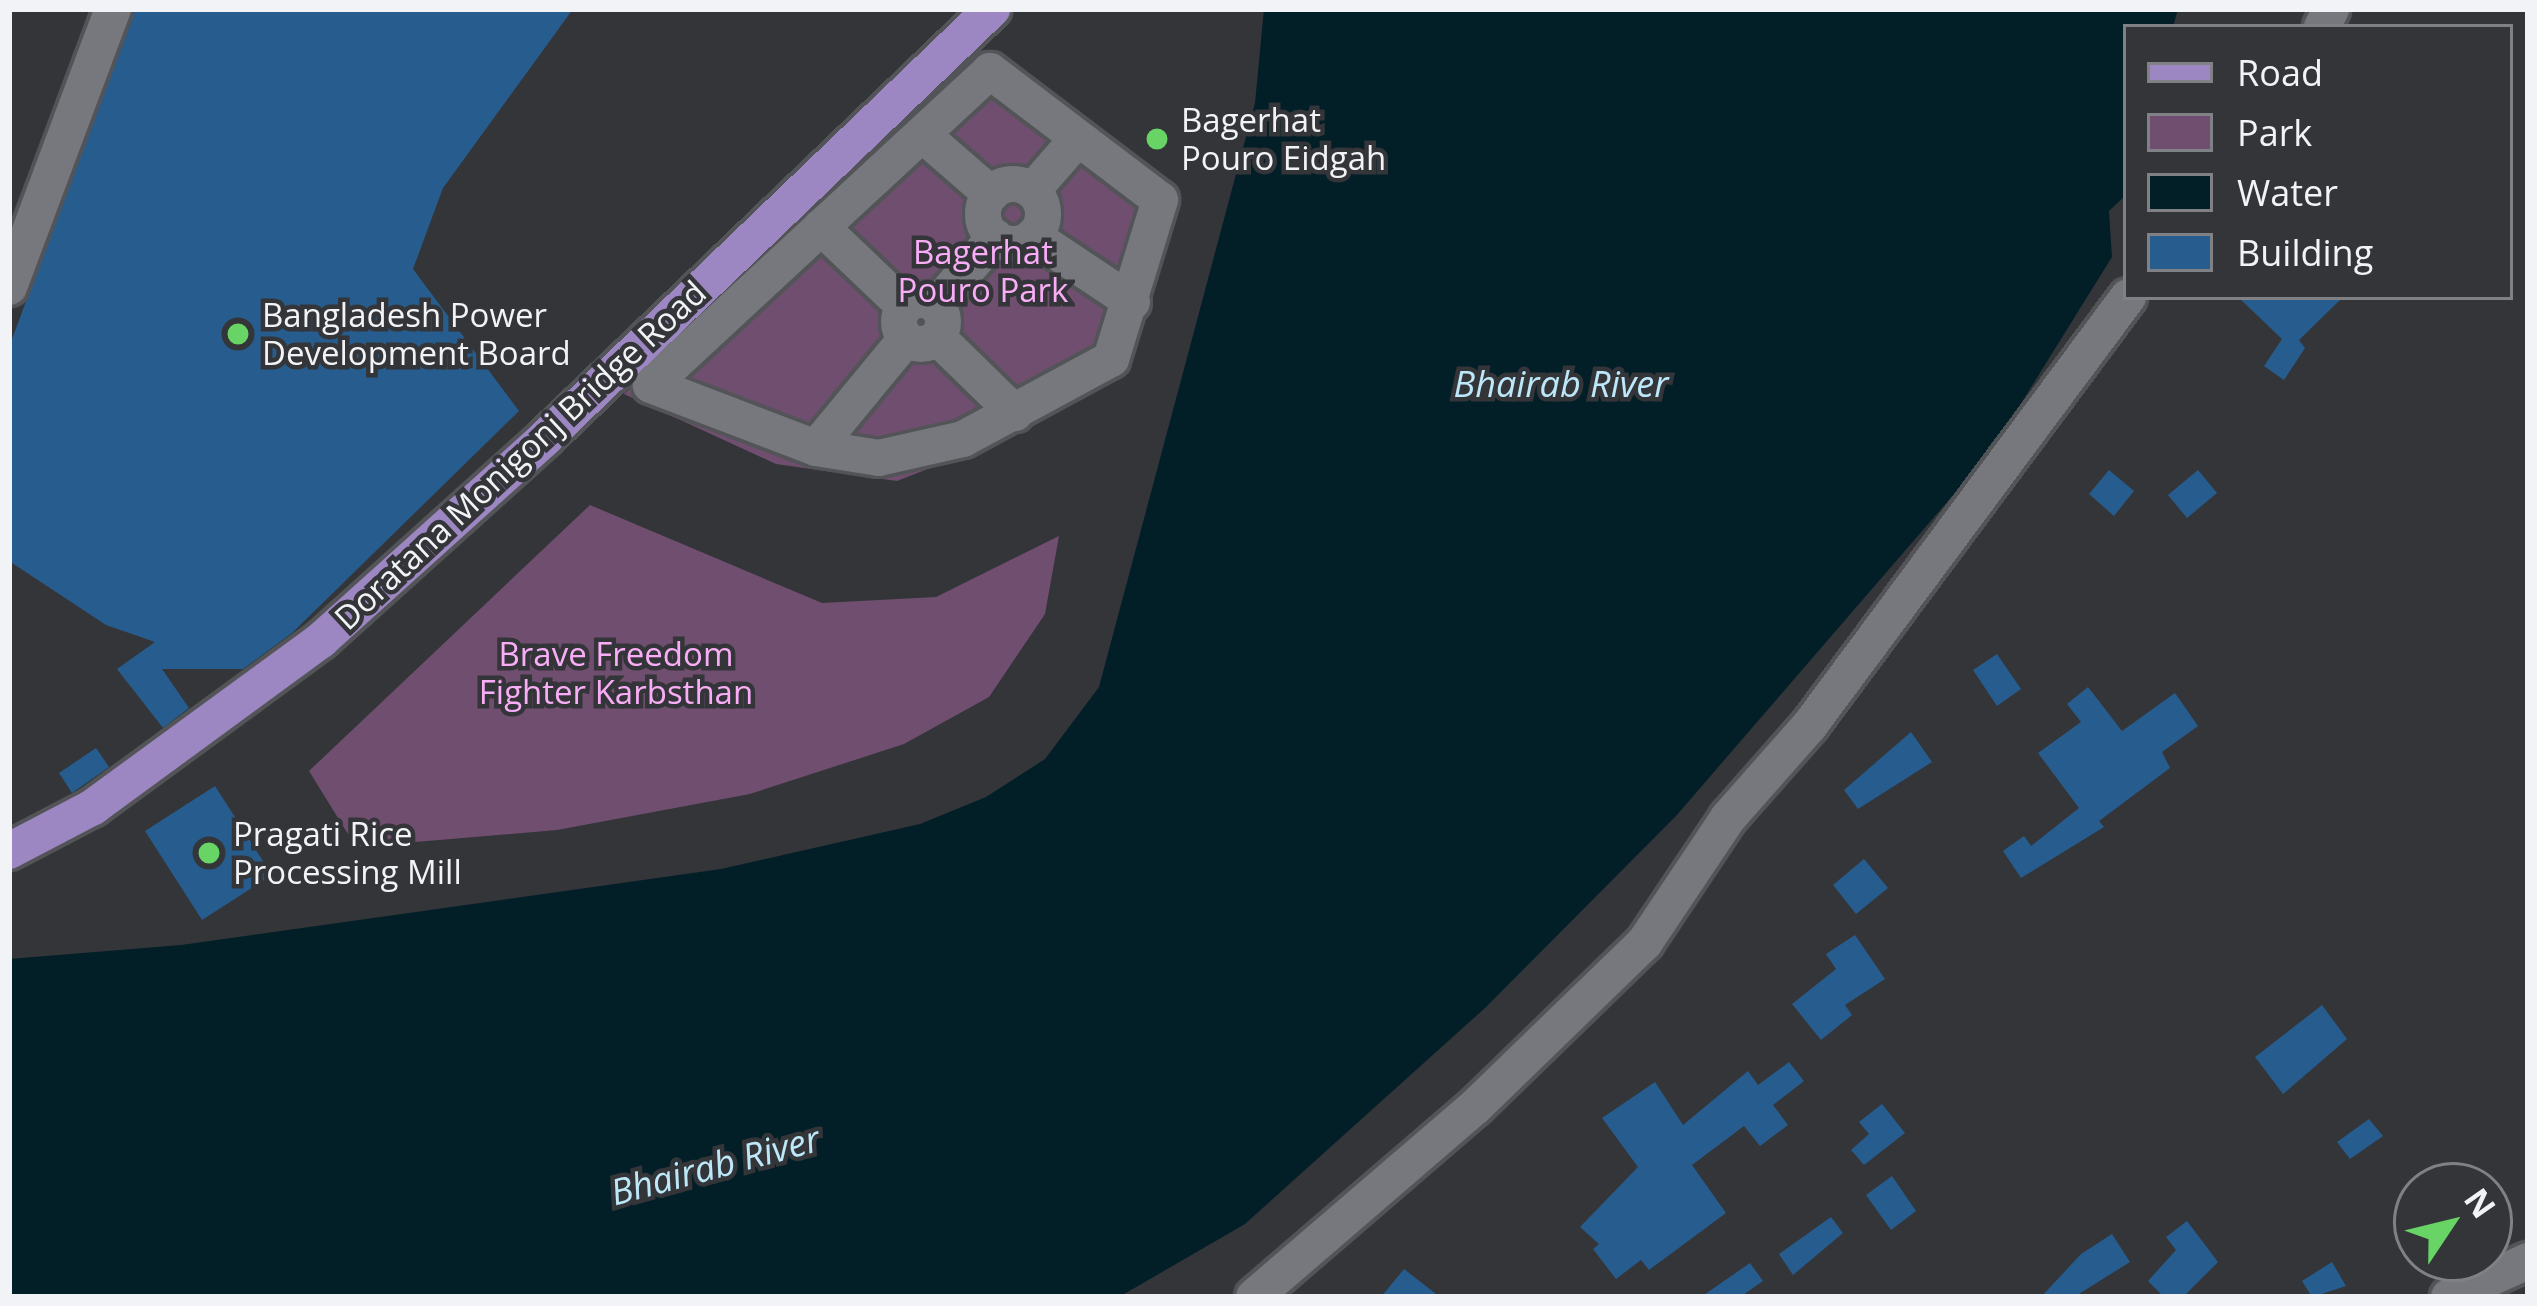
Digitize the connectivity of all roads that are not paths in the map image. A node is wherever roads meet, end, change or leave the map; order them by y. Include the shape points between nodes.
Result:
1 (113, 9) edge
2 (992, 9) edge
3 (924, 136) junction
4 (1078, 138) junction
5 (1032, 190) junction
6 (991, 194) junction
7 (821, 226) junction
8 (1033, 236) junction
9 (995, 237) junction
10 (9, 286) edge
11 (2126, 300) edge
12 (1132, 302) junction
13 (921, 322) junction
14 (1015, 412) junction
15 (817, 448) junction
16 (9, 851) edge
17 (2528, 1261) edge
18 (1254, 1297) edge
19 (2449, 1297) edge

1 - 10 street
2 - 16 main road, Doratana Monigonj Bridge Road via 545,438 321,640 93,807
3 - 4 street via 990,71
3 - 6 street
3 - 7 street
4 - 5 street
4 - 12 street via 1160,200
5 - 6 street via 1012,184
5 - 8 street via 1043,208
6 - 9 street via 984,220
7 - 13 street
7 - 15 street via 651,385
8 - 9 street via 1015,244
8 - 12 street
9 - 13 street
11 - 18 street via 1810,725 1728,818 1646,942 1476,1106
12 - 14 street via 1111,359
13 - 14 street
13 - 15 street
14 - 15 street via 926,453 879,458
17 - 19 street

